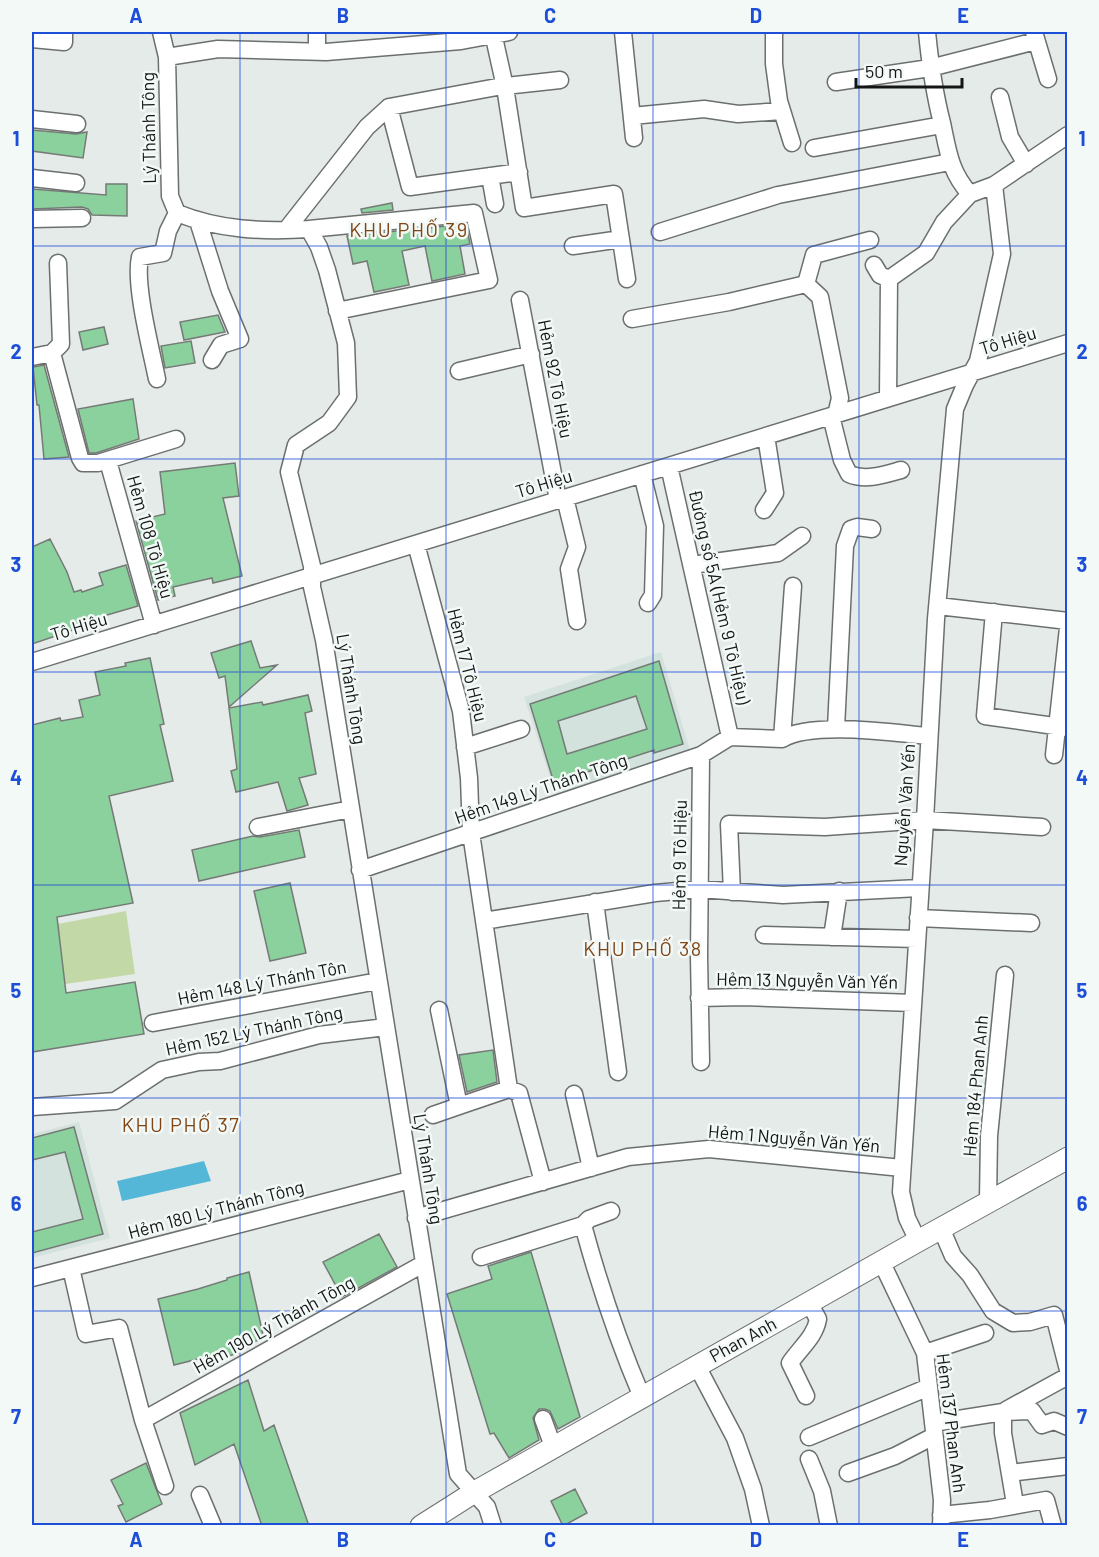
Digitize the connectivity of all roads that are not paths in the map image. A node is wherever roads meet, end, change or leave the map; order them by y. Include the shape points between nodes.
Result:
1 (64, 32) edge
2 (161, 32) edge
3 (317, 32) edge
4 (501, 32) edge
5 (622, 32) edge
6 (774, 32) edge
7 (927, 32) edge
8 (461, 36) edge
9 (1035, 36) edge
10 (32, 39) edge
11 (317, 51) junction
12 (167, 57) junction
13 (930, 68) junction
14 (1048, 79) dead end
15 (560, 80) dead end
16 (836, 82) dead end
17 (505, 87) junction
18 (1000, 97) dead end
19 (389, 107) junction
20 (782, 111) junction
21 (632, 116) junction
22 (32, 119) edge
23 (77, 124) dead end
24 (942, 125) junction
25 (1068, 135) edge
26 (634, 138) dead end
27 (792, 143) dead end
28 (814, 148) dead end
29 (950, 162) junction
30 (1026, 164) junction
31 (519, 172) junction
32 (490, 176) junction
33 (32, 177) edge
34 (76, 183) dead end
35 (993, 185) junction
36 (970, 194) junction
37 (495, 204) dead end
38 (177, 213) junction
39 (82, 218) dead end
40 (32, 219) edge
41 (198, 222) junction
42 (309, 229) junction
43 (286, 230) junction
44 (660, 232) dead end
45 (621, 239) junction
46 (870, 240) dead end
47 (573, 246) dead end
48 (57, 263) dead end
49 (874, 265) dead end
50 (627, 279) dead end
51 (889, 279) junction
52 (806, 284) junction
53 (520, 300) dead end
54 (338, 311) junction
55 (632, 319) dead end
56 (1068, 343) edge
57 (52, 353) junction
58 (531, 354) junction
59 (32, 357) edge
60 (212, 360) dead end
61 (459, 371) dead end
62 (972, 373) junction
63 (157, 379) dead end
64 (888, 398) junction
65 (833, 415) junction
66 (766, 436) junction
67 (176, 439) dead end
68 (108, 460) junction
69 (669, 466) junction
70 (901, 470) dead end
71 (642, 474) junction
72 (562, 499) junction
73 (764, 510) dead end
74 (872, 529) dead end
75 (802, 536) dead end
76 (416, 544) junction
77 (692, 565) junction
78 (312, 576) junction
79 (792, 586) dead end
80 (648, 603) dead end
81 (938, 606) junction
82 (994, 612) junction
83 (577, 621) dead end
84 (1068, 621) edge
85 (154, 625) junction
86 (1068, 628) edge
87 (32, 662) edge
88 (836, 728) junction
89 (1063, 728) edge
90 (521, 729) dead end
91 (929, 736) junction
92 (730, 737) junction
93 (782, 740) junction
94 (465, 747) junction
95 (701, 755) junction
96 (1054, 755) dead end
97 (351, 809) junction
98 (925, 820) junction
99 (1042, 826) dead end
100 (258, 827) dead end
101 (471, 833) junction
102 (360, 870) junction
103 (919, 888) junction
104 (700, 889) junction
105 (839, 891) junction
106 (732, 892) junction
107 (595, 902) junction
108 (918, 918) junction
109 (484, 921) junction
110 (1031, 923) dead end
111 (764, 935) dead end
112 (832, 937) junction
113 (917, 939) junction
114 (1005, 975) dead end
115 (378, 981) junction
116 (699, 998) junction
117 (914, 1003) junction
118 (439, 1010) dead end
119 (153, 1023) dead end
120 (386, 1027) junction
121 (701, 1062) dead end
122 (618, 1072) dead end
123 (502, 1094) junction
124 (574, 1094) dead end
125 (459, 1106) junction
126 (32, 1107) edge
127 (433, 1115) dead end
128 (1068, 1158) edge
129 (591, 1168) junction
130 (902, 1168) junction
131 (410, 1180) junction
132 (543, 1182) junction
133 (988, 1201) junction
134 (611, 1211) dead end
135 (416, 1218) junction
136 (583, 1225) junction
137 (941, 1228) junction
138 (918, 1240) junction
139 (481, 1257) dead end
140 (882, 1261) junction
141 (423, 1264) junction
142 (71, 1268) junction
143 (32, 1278) edge
144 (809, 1303) junction
145 (985, 1333) dead end
146 (925, 1353) junction
147 (697, 1366) junction
148 (1068, 1370) edge
149 (1068, 1376) edge
150 (929, 1387) junction
151 (806, 1396) dead end
152 (642, 1397) junction
153 (1002, 1412) junction
154 (543, 1419) dead end
155 (143, 1420) junction
156 (1068, 1427) edge
157 (933, 1429) junction
158 (809, 1437) dead end
159 (554, 1449) junction
160 (808, 1459) dead end
161 (1068, 1467) edge
162 (848, 1473) dead end
163 (1010, 1473) junction
164 (165, 1486) dead end
165 (473, 1493) junction
166 (200, 1495) dead end
167 (1015, 1504) junction
168 (941, 1520) edge
169 (213, 1526) edge
170 (421, 1526) edge
171 (493, 1526) edge
172 (761, 1526) edge
173 (829, 1526) edge
174 (1053, 1526) edge

1 - 10 street via 64,42
2 - 12 street, Lý Thánh Tông
3 - 11 street
4 - 8 street
4 - 17 street
5 - 21 street
6 - 20 street via 774,64
7 - 13 street
8 - 11 street
9 - 13 street
9 - 14 street
11 - 12 street via 218,49
12 - 38 street, Lý Thánh Tông via 170,196
13 - 16 street
13 - 24 street
15 - 17 street
17 - 19 street
17 - 31 street
18 - 30 street via 1010,137
19 - 32 street via 410,187
19 - 43 street via 367,127
20 - 21 street via 738,114 704,109
20 - 27 street
21 - 26 street
22 - 23 street
24 - 28 street
24 - 29 street
25 - 30 street
29 - 36 street
29 - 44 street via 778,195
30 - 35 street
31 - 32 street
31 - 45 street via 525,208 614,194
32 - 37 street
33 - 34 street
35 - 36 street
35 - 62 street, Nguyễn Văn Yến via 1002,254
36 - 51 street via 944,222 926,253
38 - 41 street
38 - 63 street via 163,253 140,257 138,264
39 - 40 street
41 - 43 street via 232,229
41 - 60 street via 240,339 221,345
42 - 43 street
42 - 54 street, Lý Thánh Tông via 319,247
42 - 54 street via 474,213 489,280
45 - 47 street
45 - 50 street
46 - 52 street via 814,255
48 - 57 street via 61,344
49 - 51 street via 880,275
51 - 64 street
52 - 55 street
52 - 65 street via 820,297 840,398
53 - 58 street, Hẻm 92 Tô Hiệu
54 - 78 street, Lý Thánh Tông via 345,343 348,397 329,423 296,445 289,472
56 - 62 street, Tô Hiệu
57 - 59 street
57 - 68 street via 80,458 83,463
58 - 61 street
58 - 72 street, Hẻm 92 Tô Hiệu
62 - 64 street, Tô Hiệu
62 - 81 street, Nguyễn Văn Yến via 956,408
64 - 65 street, Tô Hiệu
65 - 66 street, Tô Hiệu
65 - 70 street via 842,460 849,474 860,478
66 - 69 street, Tô Hiệu
66 - 73 street via 775,493
67 - 68 street
68 - 85 street, Hẻm 108 Tô Hiệu
69 - 71 street, Tô Hiệu
69 - 77 street, Đường số 5A (Hẻm 9 Tô Hiệu)
71 - 72 street, Tô Hiệu
71 - 80 street via 655,526 653,596
72 - 76 street, Tô Hiệu
72 - 83 street, Hẻm 92 Tô Hiệu via 577,547 569,569
74 - 88 street via 851,529 845,546
75 - 77 street via 778,553
76 - 78 street, Tô Hiệu
76 - 94 street, Hẻm 17 Tô Hiệu via 461,711
77 - 92 street, Đường số 5A (Hẻm 9 Tô Hiệu)
78 - 85 street, Tô Hiệu
78 - 97 street, Lý Thánh Tông
79 - 93 street
81 - 82 street
81 - 91 street, Nguyễn Văn Yến
82 - 84 street
82 - 89 street via 985,716
85 - 87 street, Tô Hiệu
86 - 89 street
88 - 91 street
88 - 93 street via 789,735
89 - 96 street
90 - 94 street
91 - 98 street, Nguyễn Văn Yến
92 - 93 street
92 - 95 street, Hẻm 149 Lý Thánh Tông
94 - 101 street, Hẻm 17 Tô Hiệu
95 - 101 street, Hẻm 149 Lý Thánh Tông
95 - 104 street, Hẻm 9 Tô Hiệu
97 - 100 street
97 - 102 street, Lý Thánh Tông
98 - 99 street
98 - 103 street, Nguyễn Văn Yến
98 - 106 street via 825,827 729,824
101 - 102 street, Hẻm 149 Lý Thánh Tông
101 - 109 street, Hẻm 17 Tô Hiệu
102 - 115 street, Lý Thánh Tông
103 - 105 street
103 - 108 street, Nguyễn Văn Yến
104 - 106 street
104 - 107 street
104 - 116 street, Hẻm 9 Tô Hiệu
105 - 106 street via 783,895
105 - 112 street
107 - 109 street
107 - 122 street
108 - 110 street
108 - 113 street, Nguyễn Văn Yến
109 - 123 street, Hẻm 17 Tô Hiệu
111 - 112 street
112 - 113 street
113 - 117 street, Nguyễn Văn Yến
114 - 133 street, Hẻm 184 Phan Anh via 989,1136
115 - 119 street, Hẻm 148 Lý Thánh Tôn
115 - 120 street, Lý Thánh Tông
116 - 117 street, Hẻm 13 Nguyễn Văn Yến
116 - 121 street, Hẻm 9 Tô Hiệu
117 - 130 street, Nguyễn Văn Yến
118 - 125 street
120 - 126 street, Hẻm 152 Lý Thánh Tông via 320,1035 220,1061 162,1070 115,1101
120 - 131 street, Lý Thánh Tông
123 - 125 street
123 - 132 street via 519,1093
124 - 129 street
125 - 127 street
128 - 133 main road, Phan Anh
129 - 130 street, Hẻm 1 Nguyễn Văn Yến via 628,1157 710,1149
129 - 132 street, Hẻm 1 Nguyễn Văn Yến
130 - 138 street, Nguyễn Văn Yến via 903,1205
131 - 135 street, Lý Thánh Tông
131 - 142 street, Hẻm 180 Lý Thánh Tông
132 - 135 street, Hẻm 1 Nguyễn Văn Yến
133 - 137 main road, Phan Anh
134 - 136 street
135 - 141 street, Lý Thánh Tông
136 - 139 street
136 - 152 street via 621,1346
137 - 138 main road, Phan Anh
137 - 148 street via 953,1256 993,1311 1013,1323 1054,1315
138 - 140 main road, Phan Anh
140 - 144 main road, Phan Anh
140 - 146 street, Hẻm 137 Phan Anh
141 - 155 street, Hẻm 190 Lý Thánh Tông
141 - 165 street, Lý Thánh Tông via 458,1474
142 - 143 street, Hẻm 180 Lý Thánh Tông
142 - 155 street via 86,1334 119,1328
144 - 147 main road, Phan Anh
144 - 151 street via 818,1319 816,1332 790,1363
145 - 146 street
146 - 150 street, Hẻm 137 Phan Anh
147 - 152 main road, Phan Anh
147 - 172 street via 735,1438
149 - 153 street
150 - 157 street, Hẻm 137 Phan Anh
150 - 158 street
152 - 159 main road, Phan Anh
153 - 156 street via 1032,1411 1042,1425 1054,1421
153 - 157 street
153 - 163 street
154 - 159 street
155 - 164 street
157 - 162 street via 895,1456
157 - 168 street, Hẻm 137 Phan Anh
159 - 165 main road, Phan Anh
160 - 173 street via 822,1491
161 - 163 street
163 - 167 street
165 - 170 main road, Phan Anh
165 - 171 street, Lý Thánh Tông via 487,1507
166 - 169 street
167 - 168 street
167 - 174 street via 1046,1500

